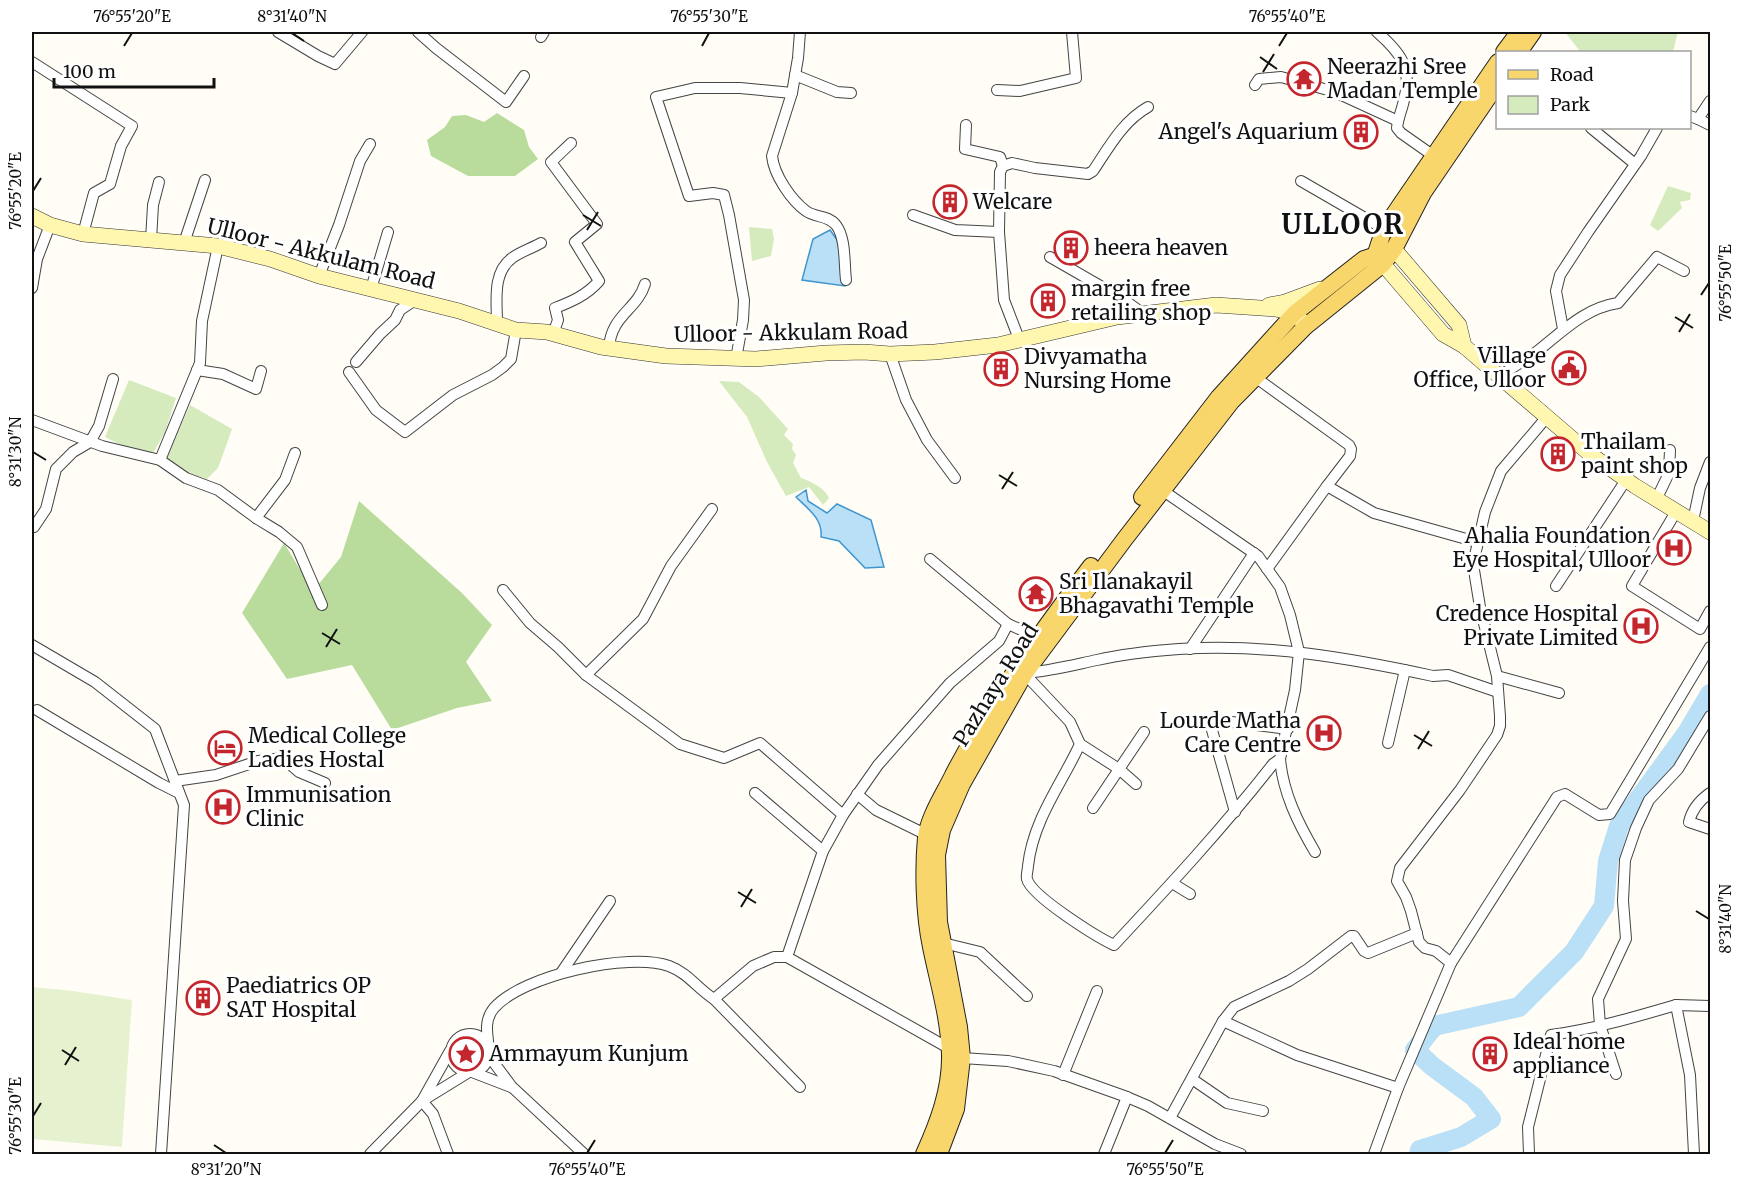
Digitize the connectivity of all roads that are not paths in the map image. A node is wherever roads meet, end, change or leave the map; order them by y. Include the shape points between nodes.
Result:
1 (278, 32) edge
2 (418, 32) edge
3 (800, 32) edge
4 (1072, 32) edge
5 (1377, 32) edge
6 (1519, 32) edge
7 (1533, 32) edge
8 (356, 34) edge
9 (1505, 51) edge
10 (1520, 51) edge
11 (32, 62) edge
12 (1496, 64) edge
13 (795, 75) junction
14 (524, 76) dead end
15 (1496, 84) edge
16 (1255, 85) dead end
17 (997, 90) dead end
18 (792, 93) junction
19 (851, 93) dead end
20 (1710, 101) edge
21 (1148, 107) dead end
22 (1694, 117) edge
23 (1398, 121) junction
24 (966, 125) dead end
25 (1710, 125) edge
26 (1592, 129) edge
27 (1656, 129) edge
28 (571, 143) dead end
29 (370, 144) dead end
30 (1437, 159) junction
31 (1635, 164) junction
32 (1004, 166) junction
33 (204, 180) dead end
34 (1301, 181) dead end
35 (159, 182) dead end
36 (913, 215) dead end
37 (32, 216) edge
38 (50, 225) junction
39 (1384, 229) junction
40 (388, 232) dead end
41 (999, 232) junction
42 (83, 234) junction
43 (151, 240) junction
44 (184, 243) junction
45 (541, 243) dead end
46 (218, 246) junction
47 (1394, 249) junction
48 (1050, 257) dead end
49 (1380, 259) junction
50 (1684, 271) dead end
51 (319, 276) junction
52 (846, 280) dead end
53 (645, 284) dead end
54 (1330, 285) junction
55 (32, 288) edge
56 (371, 289) junction
57 (415, 300) junction
58 (1257, 308) junction
59 (1295, 313) junction
60 (1145, 315) junction
61 (497, 324) junction
62 (1306, 326) junction
63 (1563, 329) junction
64 (516, 330) junction
65 (554, 334) junction
66 (1019, 339) junction
67 (1464, 346) junction
68 (609, 348) junction
69 (890, 354) junction
70 (736, 359) junction
71 (356, 362) dead end
72 (197, 370) junction
73 (261, 371) dead end
74 (350, 372) dead end
75 (1500, 376) junction
76 (1255, 377) junction
77 (112, 380) dead end
78 (1546, 418) junction
79 (32, 420) edge
80 (90, 442) junction
81 (1670, 450) dead end
82 (295, 453) dead end
83 (160, 460) junction
84 (1710, 462) edge
85 (955, 478) dead end
86 (1626, 480) junction
87 (1327, 486) junction
88 (1162, 490) junction
89 (1657, 498) junction
90 (712, 509) dead end
91 (1677, 510) junction
92 (256, 518) junction
93 (1693, 521) junction
94 (34, 527) dead end
95 (1710, 532) edge
96 (1477, 542) junction
97 (1254, 553) junction
98 (930, 559) dead end
99 (1267, 569) junction
100 (1556, 586) dead end
101 (504, 590) dead end
102 (322, 605) dead end
103 (1710, 611) edge
104 (1008, 624) junction
105 (1037, 637) junction
106 (32, 645) edge
107 (1710, 647) edge
108 (1190, 649) junction
109 (1299, 652) junction
110 (1021, 670) junction
111 (1405, 670) junction
112 (586, 675) junction
113 (1497, 676) junction
114 (1498, 692) junction
115 (1558, 693) dead end
116 (38, 710) dead end
117 (1710, 716) edge
118 (1288, 729) junction
119 (1144, 732) dead end
120 (1388, 743) dead end
121 (1080, 744) junction
122 (1280, 759) junction
123 (1119, 769) junction
124 (175, 781) junction
125 (325, 783) dead end
126 (1136, 784) dead end
127 (179, 793) junction
128 (755, 793) dead end
129 (1710, 793) edge
130 (857, 794) junction
131 (1093, 808) dead end
132 (1235, 812) junction
133 (843, 814) junction
134 (1710, 829) edge
135 (927, 834) junction
136 (823, 851) junction
137 (1315, 852) dead end
138 (1172, 883) junction
139 (1190, 894) dead end
140 (610, 901) dead end
141 (1417, 933) junction
142 (943, 943) junction
143 (787, 957) junction
144 (1451, 963) junction
145 (561, 973) junction
146 (1097, 991) dead end
147 (1027, 996) dead end
148 (714, 999) junction
149 (1676, 1005) junction
150 (1710, 1005) edge
151 (1223, 1021) junction
152 (1600, 1024) junction
153 (450, 1051) junction
154 (489, 1052) junction
155 (958, 1052) junction
156 (471, 1072) junction
157 (1616, 1074) dead end
158 (1063, 1075) junction
159 (1191, 1079) junction
160 (800, 1087) dead end
161 (512, 1088) junction
162 (1398, 1088) junction
163 (1127, 1097) junction
164 (422, 1101) junction
165 (1263, 1111) dead end
166 (1170, 1119) junction
167 (378, 1144) junction
168 (943, 1153) edge
169 (161, 1155) edge
170 (370, 1155) edge
171 (384, 1155) edge
172 (448, 1155) edge
173 (584, 1155) edge
174 (924, 1155) edge
175 (1104, 1155) edge
176 (1241, 1155) edge
177 (1374, 1155) edge
178 (1529, 1155) edge
179 (1694, 1155) edge

1 - 8 street via 335,64
2 - 14 street via 506,102
3 - 13 street
4 - 17 street via 1076,78 1020,91
5 - 23 street via 1406,66 1405,98
6 - 9 main road
7 - 10 main road
11 - 42 street via 132,126 121,146 110,184 94,193
12 - 30 main road
13 - 18 street
13 - 19 street via 837,92
15 - 30 main road
16 - 23 street via 1259,80 1281,77 1335,92
18 - 52 street via 772,156 773,166 807,212 826,217 841,233
18 - 70 street via 695,88 656,98 689,196 724,195 744,300
20 - 22 street
21 - 32 street via 1121,130 1088,174 1012,163
22 - 25 street
23 - 30 street via 1401,133
24 - 32 street via 965,149 1000,157
26 - 31 street
27 - 31 street
28 - 65 street via 551,162 597,224 575,242 599,281 555,308 558,320
29 - 51 street via 360,160
30 - 39 main road
30 - 47 main road, Pazhaya Road
31 - 63 street via 1560,275 1556,291
32 - 41 street via 999,185
33 - 44 street
34 - 39 street
35 - 43 street
36 - 41 street via 955,230
37 - 38 main road, Ulloor - Akkulam Road
38 - 42 main road, Ulloor - Akkulam Road
38 - 55 street via 37,259
39 - 49 main road
40 - 56 street
41 - 66 street via 1004,300
42 - 43 main road, Ulloor - Akkulam Road
43 - 44 main road, Ulloor - Akkulam Road
44 - 46 main road, Ulloor - Akkulam Road
45 - 61 street via 512,257 502,268
46 - 51 main road, Ulloor - Akkulam Road
46 - 72 street via 202,321
47 - 49 main road, Pazhaya Road
47 - 67 main road via 1459,325
48 - 60 street
49 - 54 main road via 1364,259
49 - 62 main road, Pazhaya Road
49 - 67 main road via 1443,334
50 - 63 street via 1657,257 1618,303 1601,305
51 - 56 main road, Ulloor - Akkulam Road
53 - 68 street via 642,294 610,333
54 - 58 main road
54 - 59 main road
56 - 57 main road, Ulloor - Akkulam Road
57 - 61 main road, Ulloor - Akkulam Road
57 - 71 street via 400,310
58 - 59 main road, Ulloor - Akkulam Road
58 - 60 main road, Ulloor - Akkulam Road via 1199,306
59 - 62 main road
59 - 105 main road via 1220,397
60 - 66 main road, Ulloor - Akkulam Road via 1117,317
61 - 64 main road, Ulloor - Akkulam Road
62 - 76 main road, Pazhaya Road
63 - 75 street
64 - 65 main road, Ulloor - Akkulam Road
64 - 74 street via 511,359 503,367 453,395 405,432 376,410
65 - 68 main road, Ulloor - Akkulam Road
66 - 69 main road, Ulloor - Akkulam Road via 998,345
67 - 75 main road
68 - 70 main road, Ulloor - Akkulam Road via 666,356
69 - 70 main road, Ulloor - Akkulam Road
69 - 85 street via 906,400 927,440
72 - 73 street via 223,374 256,389
72 - 83 street
75 - 78 main road
76 - 87 street via 1349,445 1350,456
76 - 88 main road, Pazhaya Road
77 - 80 street via 99,426
78 - 86 main road
78 - 96 street via 1501,471
79 - 80 street
80 - 83 street
80 - 94 street via 56,469 46,509
81 - 89 street via 1669,473
82 - 92 street via 285,480
83 - 92 street via 186,478 218,490
84 - 93 street
86 - 89 main road
86 - 100 street
87 - 96 street via 1374,513
87 - 99 street
88 - 97 street
88 - 110 main road, Pazhaya Road
89 - 91 main road
90 - 112 street via 671,566 643,619
91 - 93 main road
91 - 103 street via 1632,586 1700,629
92 - 102 street via 297,547
93 - 95 main road
96 - 113 street via 1473,564
97 - 99 street
97 - 108 street
98 - 104 street
99 - 109 street via 1280,587
101 - 112 street via 530,623
104 - 105 street
104 - 130 street via 999,641 950,683
105 - 110 main road
106 - 124 street via 96,682 155,729
107 - 144 street via 1610,814 1599,815 1564,794 1557,797
108 - 109 street via 1264,648
108 - 110 street via 1099,659 1049,672
109 - 111 street
109 - 118 street
110 - 121 street via 1070,722
110 - 135 main road via 966,751
110 - 142 main road, Pazhaya Road via 942,830 936,878
111 - 114 street via 1448,675
111 - 120 street
112 - 133 street via 680,744 724,758 760,743
113 - 114 street
113 - 115 street
114 - 141 street via 1497,735 1400,868 1397,881
116 - 127 street
117 - 152 street via 1678,769 1649,800 1636,828 1625,860 1626,939 1598,999
118 - 122 street
118 - 132 street via 1215,720 1210,723
119 - 123 street
121 - 123 street
121 - 138 street via 1043,813 1030,847 1027,879 1032,888 1066,916 1114,945
122 - 132 street
122 - 137 street via 1290,802
123 - 126 street
123 - 131 street
124 - 125 street via 283,758 299,772
124 - 127 street
127 - 169 street via 184,805
128 - 136 street
129 - 134 street via 1694,808 1689,822
130 - 133 street
130 - 135 street via 876,810
132 - 138 street
133 - 136 street
135 - 155 main road via 930,945
136 - 143 street
138 - 139 street
140 - 145 street
141 - 144 street via 1425,948
141 - 151 street via 1368,953 1351,936 1299,975 1238,1003
142 - 147 street via 980,952
142 - 155 main road, Pazhaya Road via 960,1027
143 - 148 street via 774,957 753,966
143 - 155 street
144 - 162 street
145 - 148 street via 617,963 669,966
145 - 154 street via 516,991 494,1009 486,1024
146 - 158 street
148 - 160 street
149 - 150 street
149 - 152 street
149 - 179 street via 1690,1075
151 - 159 street
151 - 162 street via 1297,1055
152 - 157 street
152 - 178 street via 1551,1035 1528,1127
153 - 154 street via 461,1035 473,1033 483,1038
153 - 156 street via 456,1066
153 - 164 street
154 - 156 street via 486,1064
154 - 161 street
155 - 158 street via 1028,1064
155 - 168 main road, Pazhaya Road via 956,1109
155 - 174 main road
156 - 161 street
156 - 164 street
158 - 163 street
159 - 165 street via 1227,1103
159 - 166 street
161 - 173 street
162 - 177 street
163 - 166 street
163 - 175 street
164 - 167 street
164 - 172 street via 433,1114
166 - 176 street
167 - 170 street
167 - 171 street

